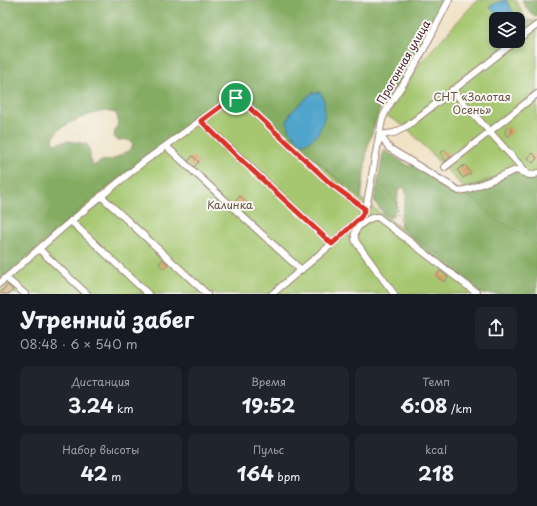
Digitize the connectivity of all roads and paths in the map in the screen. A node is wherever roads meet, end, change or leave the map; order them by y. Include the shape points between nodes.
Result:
1 (449, 0) edge
2 (537, 25) edge
3 (525, 34) edge
4 (507, 48) edge
5 (452, 90) junction
6 (537, 94) edge
7 (201, 121) junction
8 (490, 132) junction
9 (380, 135) junction
10 (166, 146) junction
11 (445, 167) dead end
12 (537, 173) edge
13 (529, 175) junction
14 (372, 178) junction
15 (466, 190) junction
16 (101, 196) junction
17 (365, 209) junction
18 (71, 221) junction
19 (332, 244) junction
20 (537, 246) edge
21 (39, 249) junction
22 (301, 270) junction
23 (6, 278) junction
24 (0, 284) edge
25 (476, 285) dead end
26 (480, 292) edge
27 (24, 294) edge
28 (88, 294) edge
29 (148, 294) edge
30 (207, 294) edge
31 (272, 294) edge
32 (394, 294) edge
33 (487, 294) edge

1 - 9 street, Прогонная улица via 409,75 386,110
2 - 3 street
4 - 5 street
5 - 8 street
5 - 9 street via 406,127 394,133
6 - 8 street
7 - 10 street
7 - 17 street via 230,100 240,99 331,184
7 - 19 street
8 - 11 street
8 - 13 street
9 - 14 street, Прогонная улица
9 - 15 street via 394,152 454,190
10 - 16 street
10 - 22 street
12 - 13 street
13 - 15 street via 516,170
14 - 17 street, Прогонная улица
14 - 25 path via 386,187 394,198 398,216 405,227
15 - 20 path via 471,199 492,218 529,236
16 - 18 street
16 - 30 street
17 - 19 street via 361,217
18 - 21 street
18 - 29 street
19 - 22 street
21 - 23 street
21 - 28 street
22 - 31 street
23 - 24 street
23 - 27 street
26 - 32 street via 378,216 368,219 356,229 356,242
26 - 33 path

